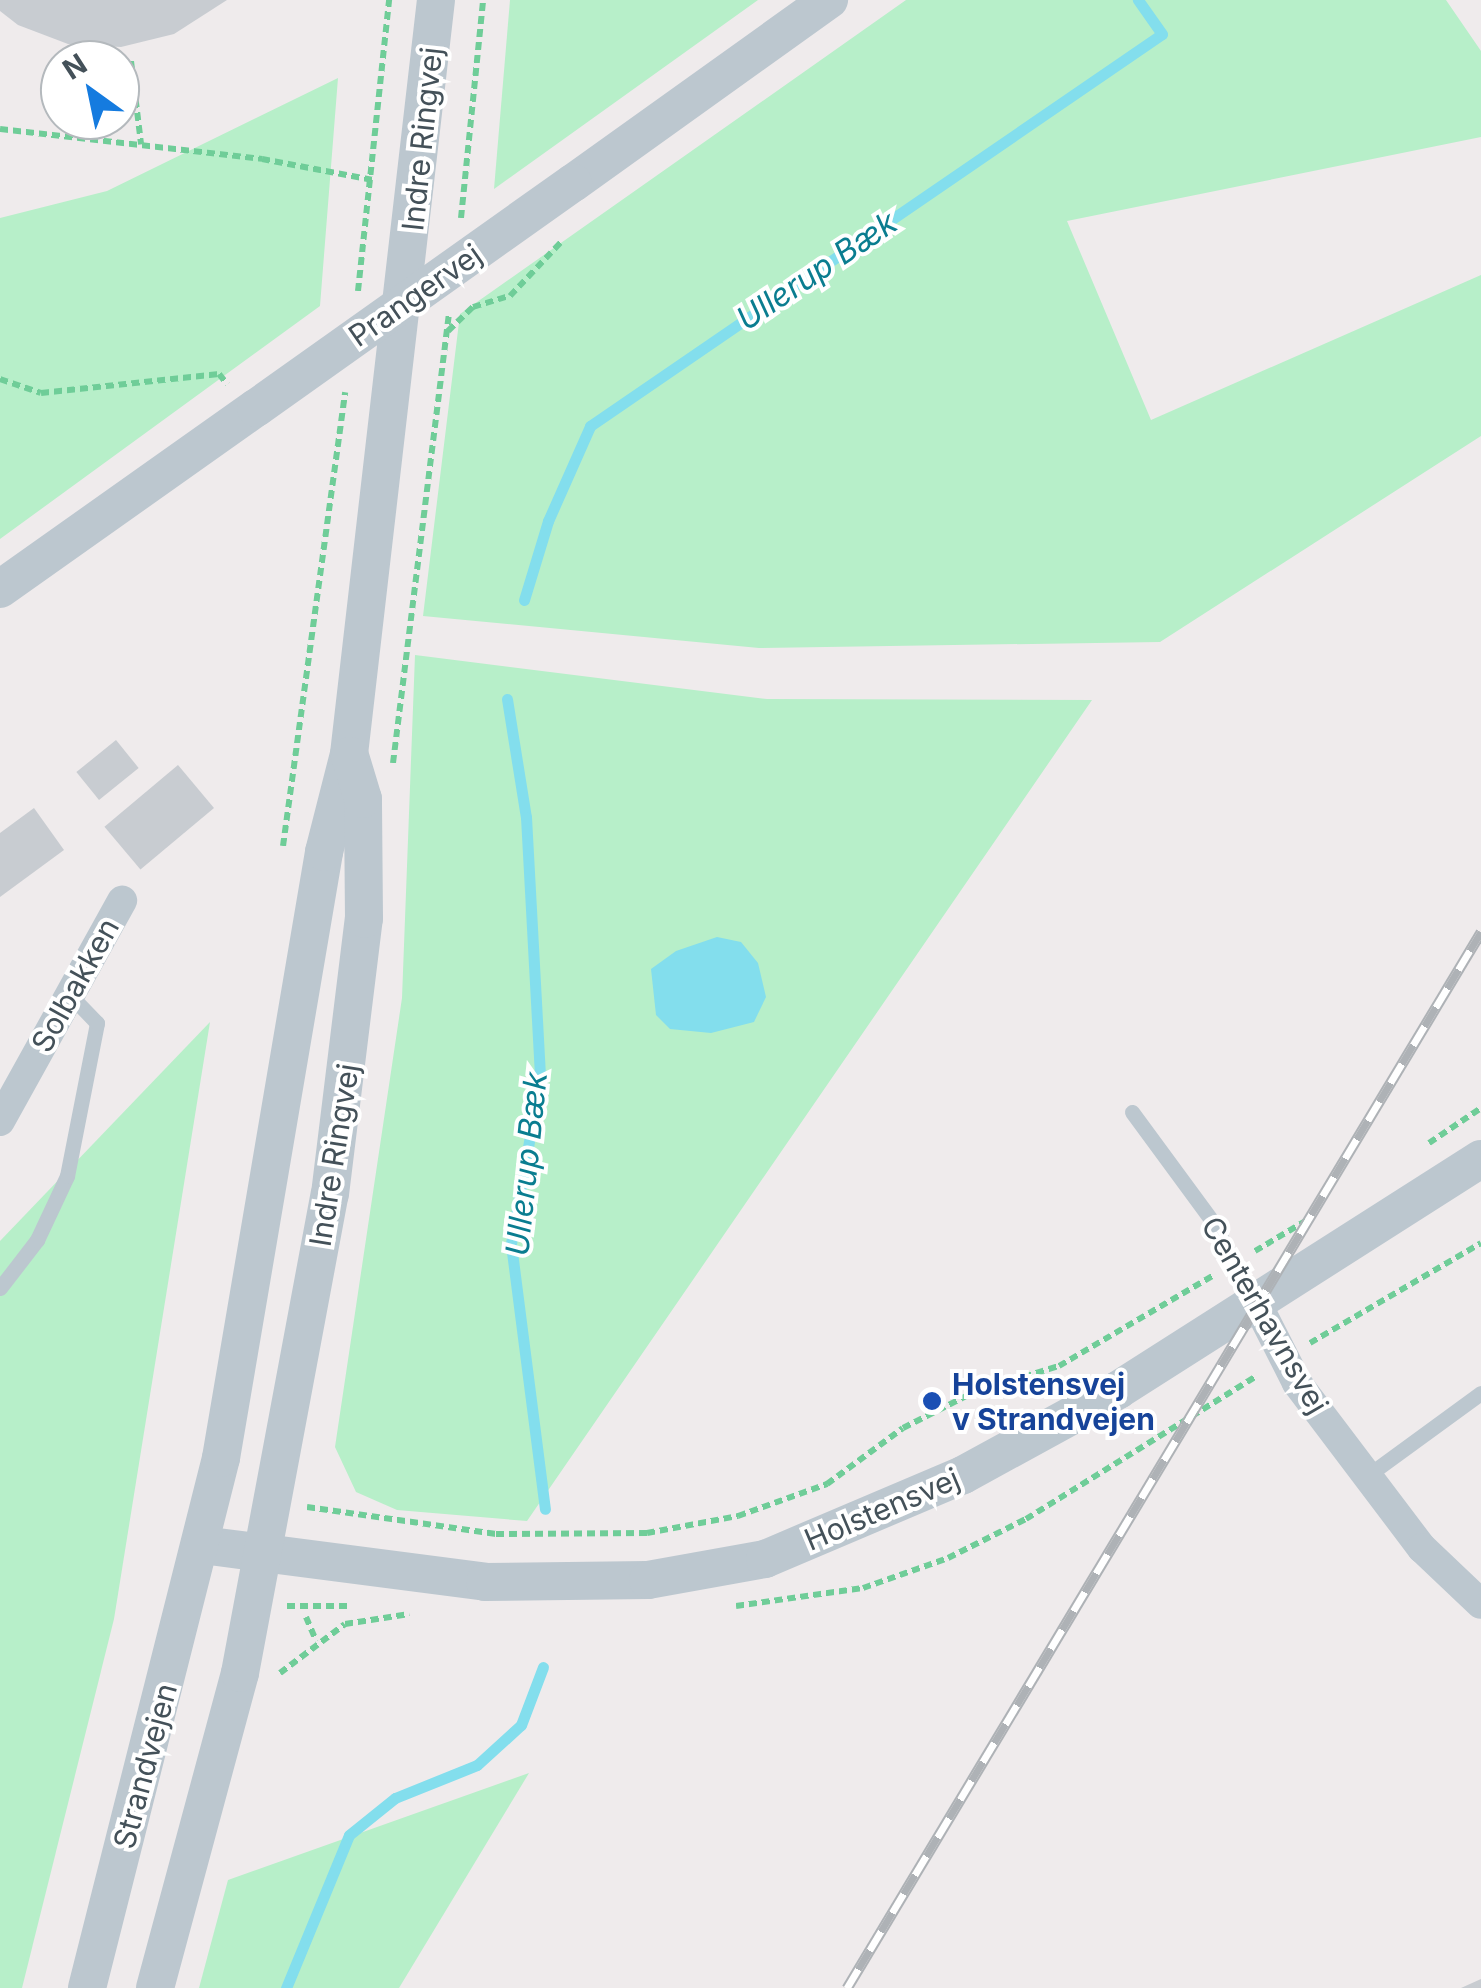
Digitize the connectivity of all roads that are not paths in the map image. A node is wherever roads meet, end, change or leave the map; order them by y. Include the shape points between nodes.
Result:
1 (436, 0) edge
2 (829, 0) edge
3 (0, 589) edge
4 (349, 754) junction
5 (122, 901) dead end
6 (69, 994) junction
7 (1132, 1112) dead end
8 (0, 1121) edge
9 (1481, 1159) edge
10 (0, 1288) edge
11 (1257, 1304) junction
12 (1481, 1393) edge
13 (1367, 1476) junction
14 (202, 1544) junction
15 (262, 1553) junction
16 (1481, 1604) edge
17 (87, 1988) edge
18 (154, 1988) edge

1 - 4 street, Indre Ringvej
2 - 3 street, Prangervej, bridge
4 - 14 street, Indre Ringvej via 324,852
4 - 15 street, Indre Ringvej via 363,799 356,1023
5 - 6 street, Solbakken
6 - 8 street, Solbakken
6 - 10 lane via 97,1023 68,1176 37,1240
7 - 11 lane, Centerhavnsvej via 1212,1221
9 - 11 street, Holstensvej
11 - 13 street, Centerhavnsvej via 1297,1383
11 - 15 street, Holstensvej via 962,1475 764,1559 648,1580 485,1582
12 - 13 lane
13 - 16 street, Centerhavnsvej via 1442,1572
14 - 15 street, Holstensvej
14 - 17 street, Strandvejen
15 - 18 street via 240,1673

